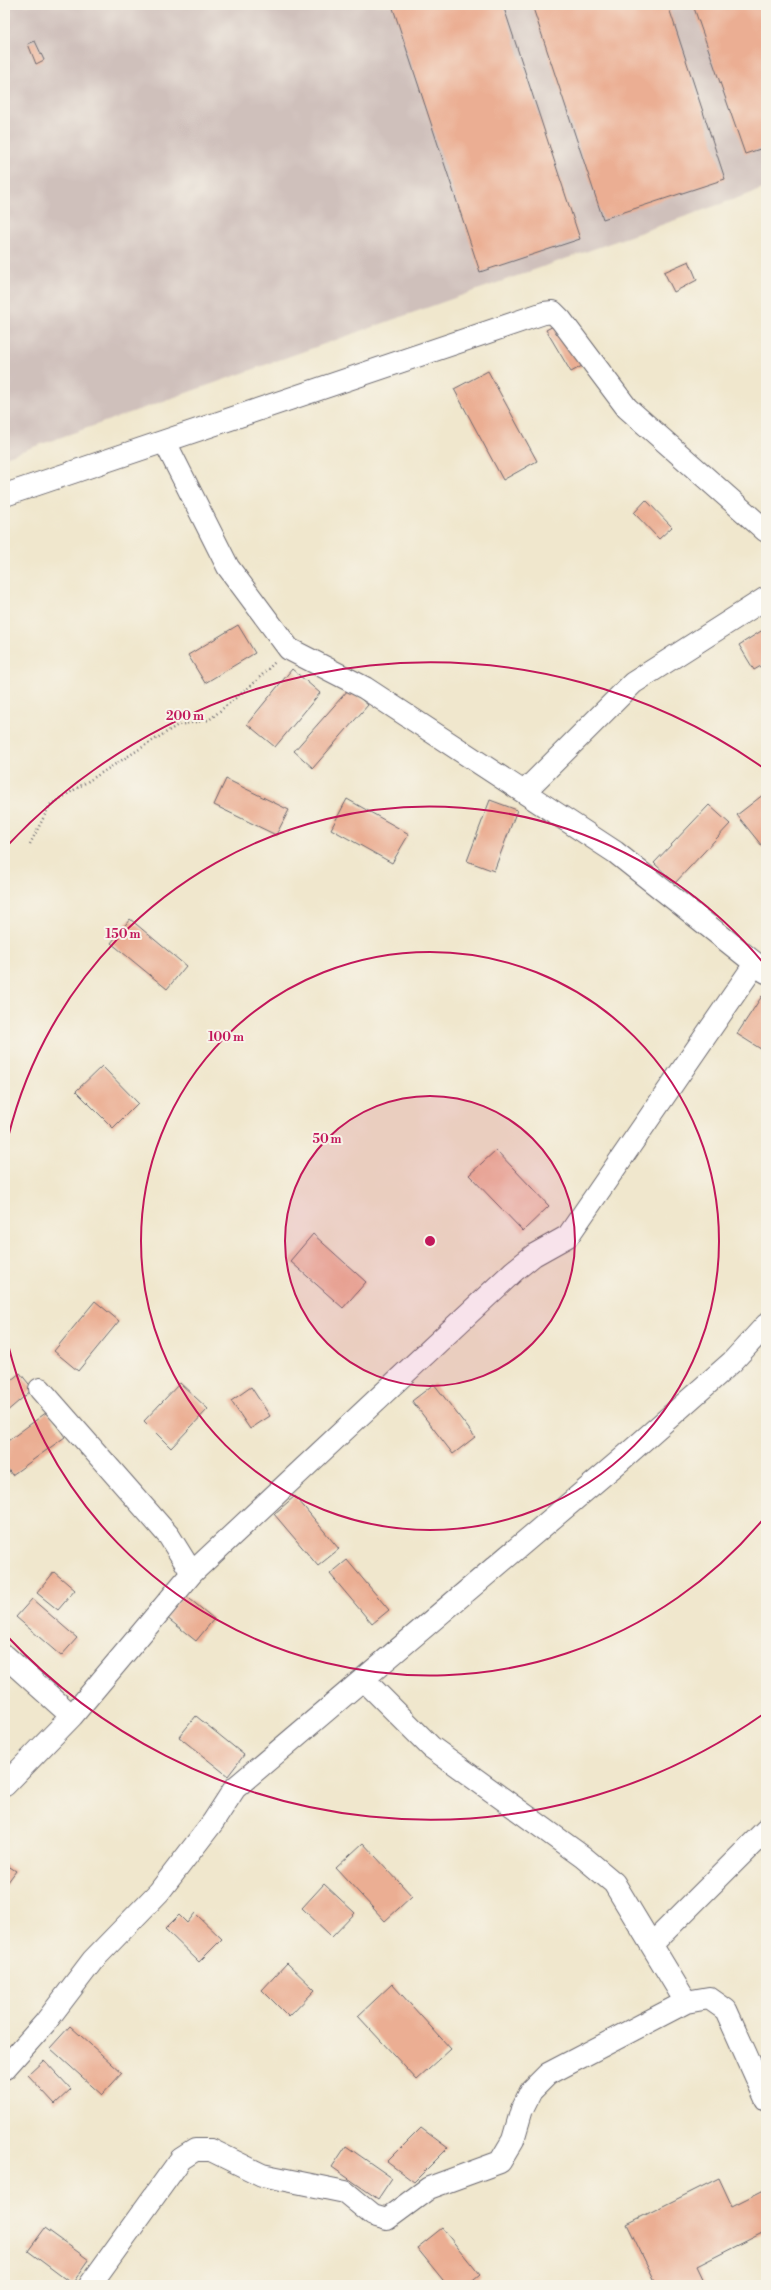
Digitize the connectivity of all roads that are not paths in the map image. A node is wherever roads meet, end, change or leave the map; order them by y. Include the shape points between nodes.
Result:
1 (165, 442) junction
2 (5, 495) edge
3 (766, 531) edge
4 (766, 598) edge
5 (524, 792) junction
6 (761, 968) edge
7 (766, 1325) edge
8 (40, 1388) dead end
9 (192, 1573) junction
10 (5, 1656) edge
11 (364, 1680) junction
12 (72, 1716) junction
13 (5, 1785) edge
14 (766, 1830) edge
15 (652, 1944) junction
16 (686, 2002) junction
17 (5, 2068) edge
18 (766, 2099) edge
19 (90, 2285) edge

1 - 2 street
1 - 3 street via 544,312 552,312 561,320 627,408
1 - 5 street via 228,567 289,650 365,688
4 - 5 street via 633,683
5 - 6 street via 615,852
6 - 9 street via 568,1236 534,1255 514,1271
7 - 11 street via 732,1362
8 - 9 street via 169,1536
9 - 12 street
10 - 12 street
11 - 15 street via 431,1747 583,1857 614,1883
11 - 17 street via 235,1788 213,1822 159,1892 93,1960 45,2023
12 - 13 street
14 - 15 street
15 - 16 street
16 - 18 street via 709,1998 726,2010
16 - 19 street via 548,2074 531,2091 522,2109 513,2140 500,2162 429,2188 387,2219 373,2215 345,2192 262,2175 211,2150 196,2150 181,2159

